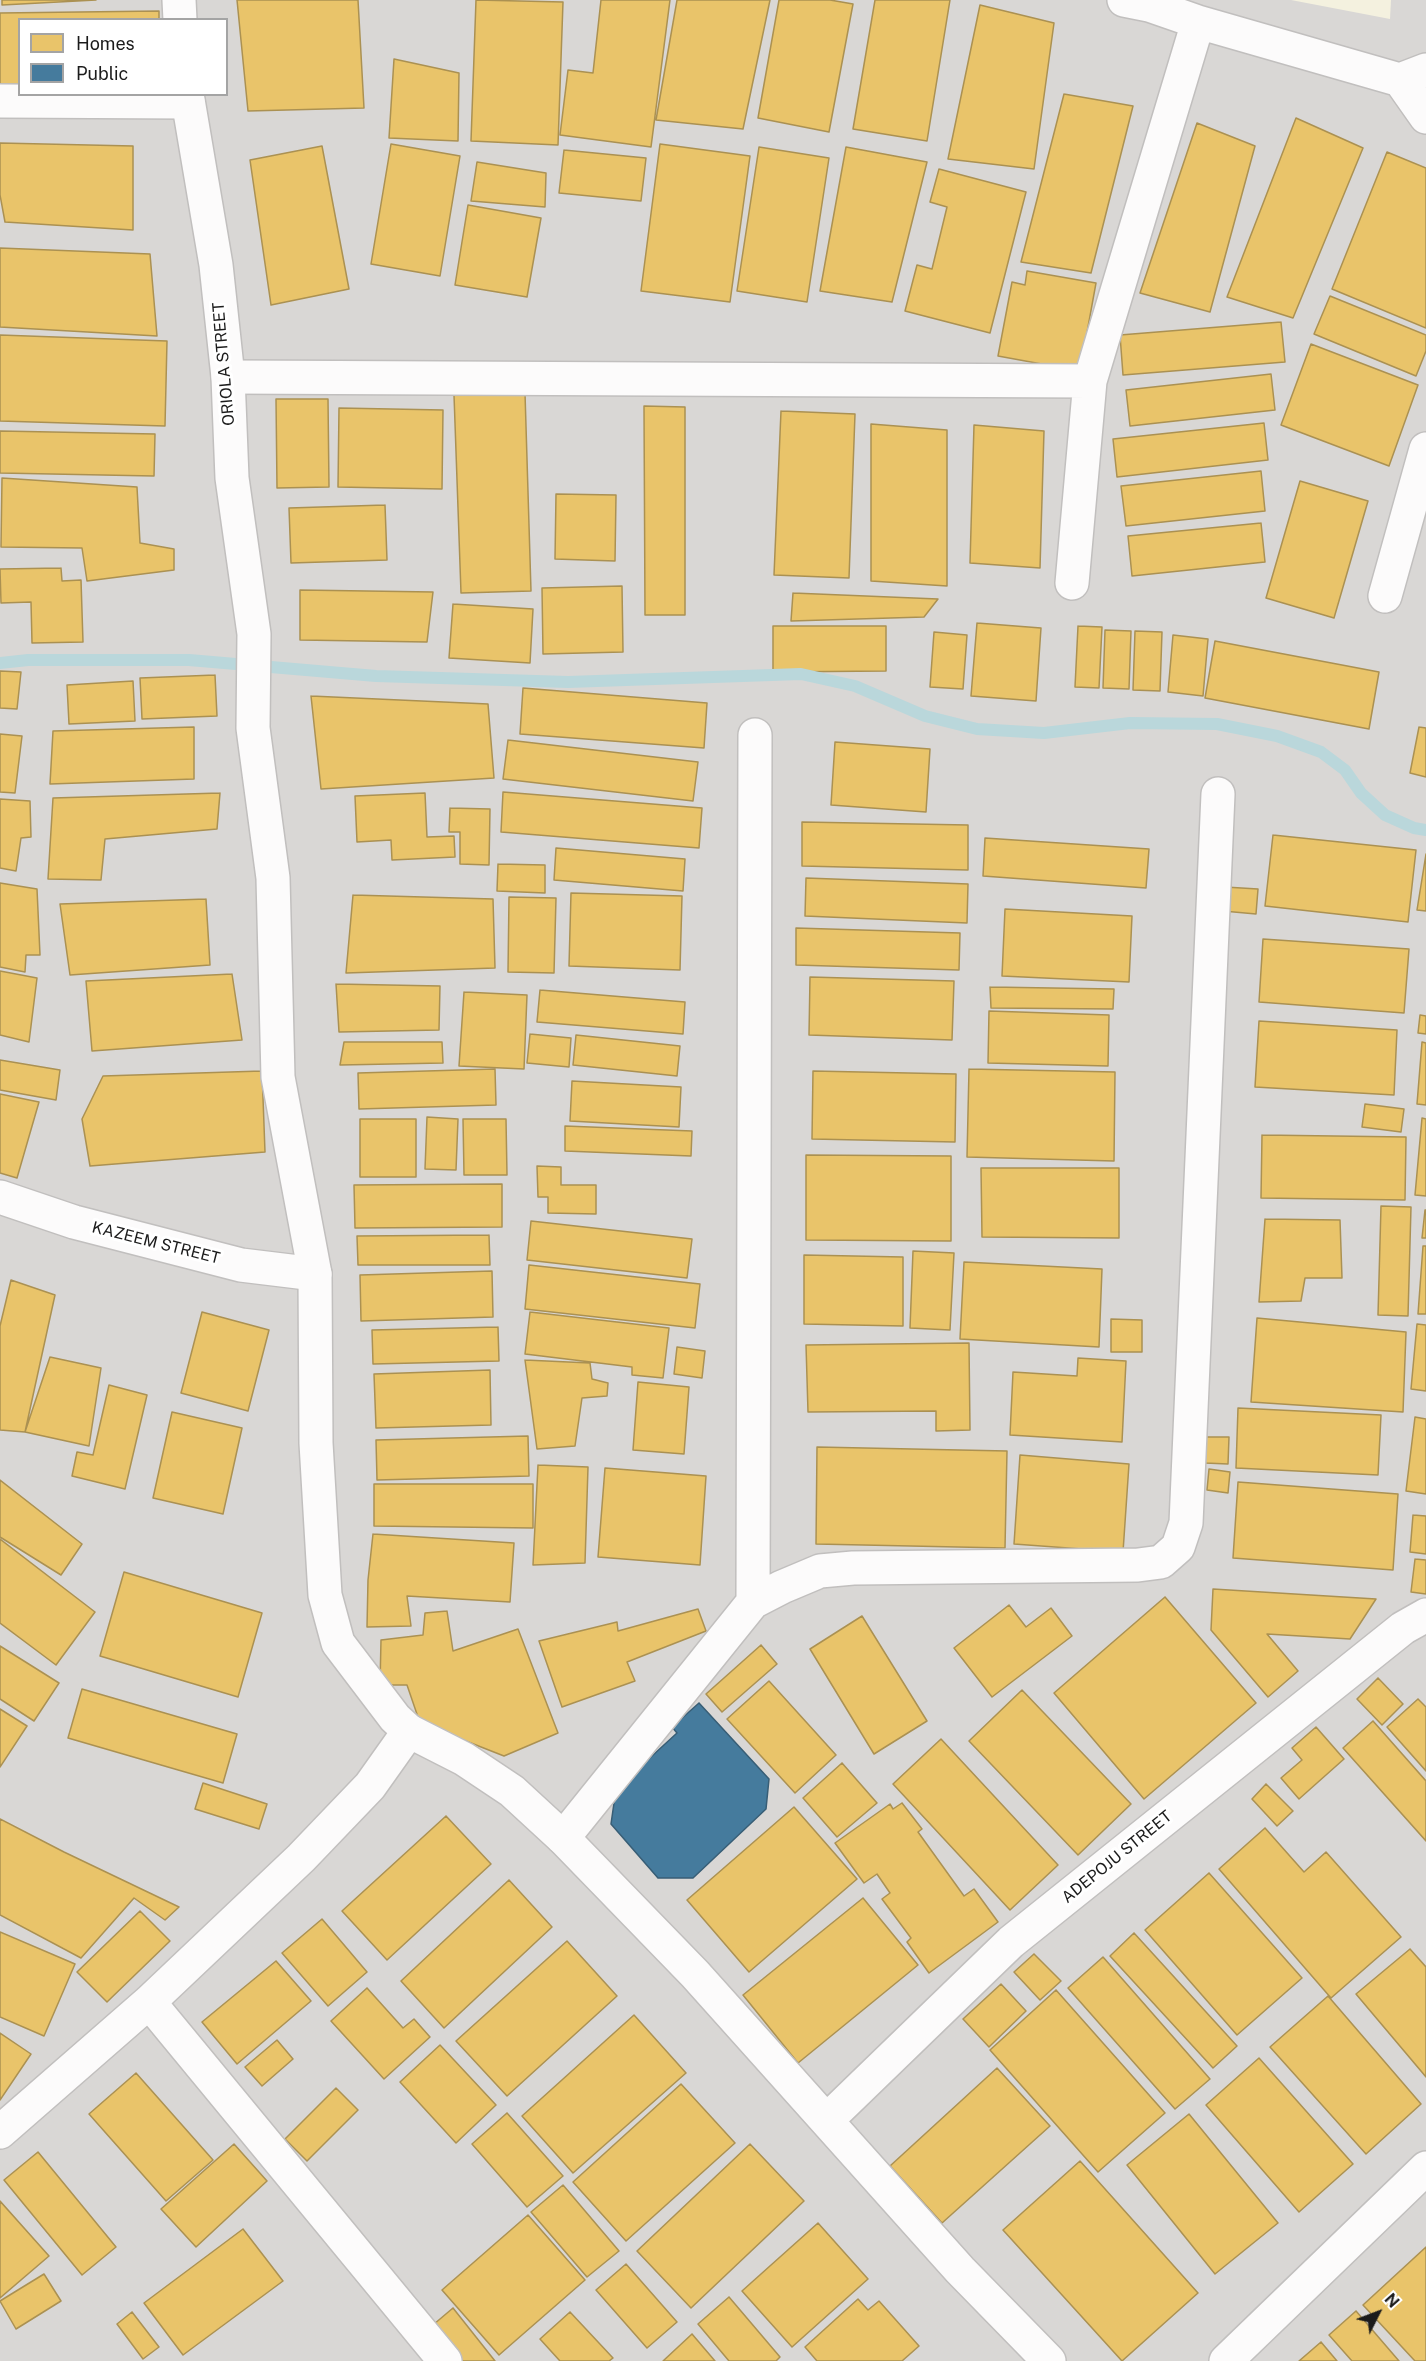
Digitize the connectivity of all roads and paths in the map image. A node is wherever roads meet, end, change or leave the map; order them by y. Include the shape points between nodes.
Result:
1 (179, 0) edge
2 (1124, 0) edge
3 (180, 18) edge
4 (1198, 22) junction
5 (1413, 75) edge
6 (187, 98) edge
7 (0, 101) edge
8 (1426, 117) edge
9 (228, 377) junction
10 (1089, 381) junction
11 (1426, 449) edge
12 (1072, 583) dead end
13 (1385, 596) dead end
14 (755, 735) dead end
15 (1218, 794) dead end
16 (0, 1197) edge
17 (315, 1274) junction
18 (753, 1602) junction
19 (1426, 1615) edge
20 (409, 1731) junction
21 (563, 1838) junction
22 (149, 2002) junction
23 (827, 2120) junction
24 (0, 2132) edge
25 (1426, 2168) edge
26 (445, 2361) edge
27 (1049, 2361) edge
28 (1226, 2361) edge

1 - 3 street
2 - 4 street
4 - 5 street
4 - 10 street
5 - 8 street
6 - 7 street
6 - 9 street, ORIOLA STREET via 216,265
9 - 10 street
9 - 17 street, ORIOLA STREET via 232,478 254,634 254,728 273,878 278,1077
10 - 12 street
11 - 13 street
14 - 18 street
15 - 18 street via 1186,1523 1178,1547 1161,1562 1138,1565 820,1571
16 - 17 street, KAZEEM STREET via 74,1222 230,1262
17 - 20 street, ORIOLA STREET via 316,1443 325,1595 338,1643
18 - 21 street
19 - 23 street, ADEPOJU STREET via 1403,1628 1011,1942
20 - 21 street, ORIOLA STREET via 464,1759 512,1791
20 - 22 street via 370,1786
21 - 23 street, ORIOLA STREET via 695,1974
22 - 24 street
22 - 26 street
23 - 27 street, ORIOLA STREET via 960,2270
25 - 28 street

